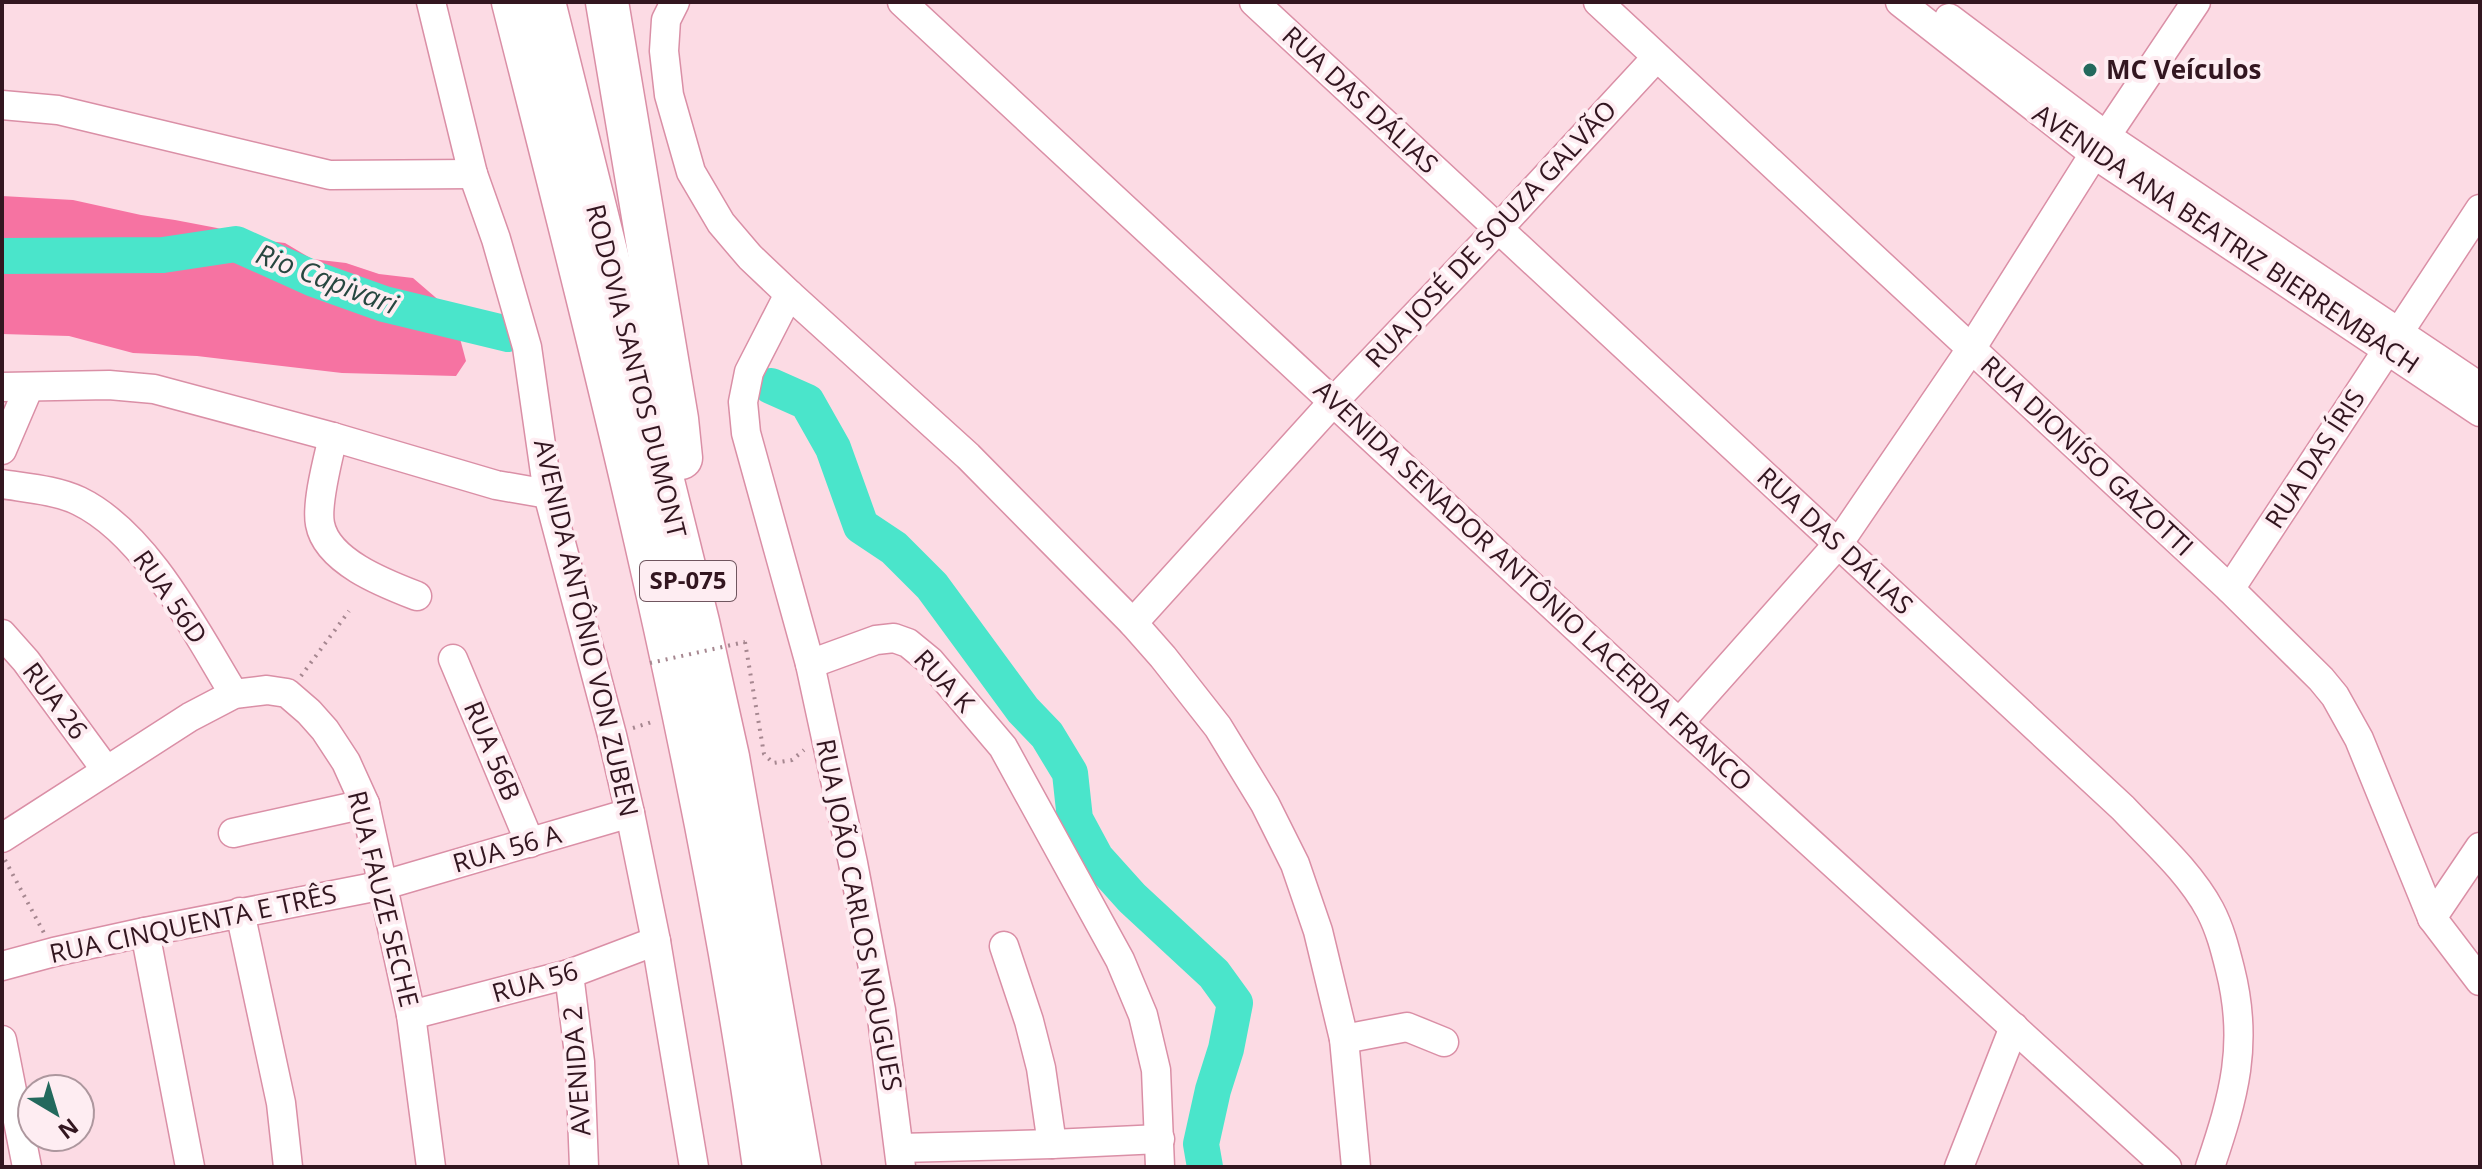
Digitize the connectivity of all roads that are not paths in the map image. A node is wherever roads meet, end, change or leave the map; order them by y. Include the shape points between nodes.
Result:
1 (431, 2) edge
2 (484, 2) edge
3 (513, 2) edge
4 (544, 2) edge
5 (607, 2) edge
6 (675, 2) edge
7 (902, 2) edge
8 (1254, 2) edge
9 (1598, 2) edge
10 (1900, 2) edge
11 (1929, 2) edge
12 (2196, 2) edge
13 (1656, 58) junction
14 (2, 105) edge
15 (2100, 145) junction
16 (473, 174) junction
17 (2480, 209) edge
18 (1498, 229) junction
19 (789, 294) junction
20 (589, 302) junction
21 (2392, 341) junction
22 (1971, 349) junction
23 (15, 387) edge
24 (2480, 387) edge
25 (1334, 401) junction
26 (2480, 412) edge
27 (333, 437) junction
28 (2, 450) edge
29 (2, 484) edge
30 (548, 494) junction
31 (1838, 544) junction
32 (2230, 589) junction
33 (417, 596) dead end
34 (698, 622) junction
35 (1133, 623) junction
36 (2, 634) edge
37 (453, 659) dead end
38 (810, 664) junction
39 (234, 694) junction
40 (1679, 723) junction
41 (106, 770) junction
42 (365, 804) junction
43 (630, 813) junction
44 (233, 833) dead end
45 (2, 838) edge
46 (530, 843) junction
47 (2480, 847) edge
48 (384, 885) junction
49 (240, 912) junction
50 (2432, 918) junction
51 (145, 932) junction
52 (656, 941) junction
53 (1004, 946) dead end
54 (2, 966) edge
55 (569, 974) junction
56 (2480, 981) edge
57 (411, 1015) junction
58 (2014, 1027) junction
59 (1344, 1039) junction
60 (2, 1040) edge
61 (1444, 1042) dead end
62 (1160, 1139) junction
63 (1052, 1144) junction
64 (901, 1158) edge
65 (27, 1167) edge
66 (190, 1167) edge
67 (288, 1167) edge
68 (431, 1167) edge
69 (584, 1167) edge
70 (694, 1167) edge
71 (764, 1167) edge
72 (800, 1167) edge
73 (1160, 1167) edge
74 (1356, 1167) edge
75 (1959, 1167) edge
76 (2167, 1167) edge
77 (2210, 1167) edge

1 - 16 street, AVENIDA ANTÔNIO VON ZUBEN
2 - 20 highway via 533,161
3 - 20 highway, RODOVIA SANTOS DUMONT / SP-075
4 - 34 highway, RODOVIA SANTOS DUMONT / SP-075
5 - 34 highway via 677,419
6 - 19 street via 666,20 664,51 669,95 691,172 721,223
7 - 25 street, AVENIDA SENADOR ANTÔNIO LACERDA FRANCO
8 - 18 street, RUA DAS DÁLIAS
9 - 13 street, RUA DIONÍSO GAZOTTI
10 - 15 street, AVENIDA ANA BEATRIZ BIERREMBACH
11 - 15 street, AVENIDA ANA BEATRIZ BIERREMBACH
12 - 15 street
13 - 18 street, RUA JOSÉ DE SOUZA GALVÃO
13 - 22 street, RUA DIONÍSO GAZOTTI
14 - 16 street via 58,110 330,175
15 - 21 street, AVENIDA ANA BEATRIZ BIERREMBACH
15 - 22 street
16 - 30 street, AVENIDA ANTÔNIO VON ZUBEN via 527,347
17 - 21 street, RUA DAS ÍRIS
18 - 25 street, RUA JOSÉ DE SOUZA GALVÃO
18 - 31 street, RUA DAS DÁLIAS
19 - 35 street via 968,456
19 - 38 street via 749,372 743,402 746,433
20 - 71 highway, RODOVIA SANTOS DUMONT / SP-075 via 667,634 715,875
21 - 24 street, AVENIDA ANA BEATRIZ BIERREMBACH
21 - 26 street, AVENIDA ANA BEATRIZ BIERREMBACH
21 - 32 street, RUA DAS ÍRIS
22 - 31 street
22 - 32 street, RUA DIONÍSO GAZOTTI
23 - 27 street via 154,389
23 - 28 street
25 - 35 street, RUA JOSÉ DE SOUZA GALVÃO
25 - 40 street, AVENIDA SENADOR ANTÔNIO LACERDA FRANCO
27 - 30 street via 496,485
27 - 33 street via 320,523 326,536 334,549 370,577
29 - 39 street, RUA 56D via 79,501 113,523 152,564
30 - 43 street, AVENIDA ANTÔNIO VON ZUBEN
31 - 40 street
31 - 77 street, RUA DAS DÁLIAS via 2123,808 2210,909 2223,941 2240,1020 2228,1112
32 - 50 street, RUA DIONÍSO GAZOTTI via 2335,696 2359,739
34 - 72 highway, RODOVIA SANTOS DUMONT / SP-075 via 728,757
35 - 59 street via 1218,727 1265,804 1295,864 1318,931
36 - 41 street, RUA 26
37 - 46 street, RUA 56B
38 - 62 street, RUA K via 876,640 908,643 930,661 1003,747 1120,960 1143,1015 1156,1070
38 - 64 street, RUA JOÃO CARLOS NOUGUES via 881,1010
39 - 41 street
39 - 42 street, RUA FAUZE SECHE via 287,693 325,730
40 - 58 street, AVENIDA SENADOR ANTÔNIO LACERDA FRANCO
41 - 45 street
42 - 44 street
42 - 48 street, RUA FAUZE SECHE
43 - 46 street, RUA 56 A
43 - 52 street, AVENIDA ANTÔNIO VON ZUBEN
46 - 48 street, RUA 56 A
47 - 50 street
48 - 49 street, RUA CINQUENTA E TRÊS
48 - 57 street, RUA FAUZE SECHE
49 - 51 street, RUA CINQUENTA E TRÊS
49 - 67 street via 281,1103
50 - 56 street, RUA DIONÍSO GAZOTTI
51 - 54 street, RUA CINQUENTA E TRÊS
51 - 66 street
52 - 55 street, RUA 56
52 - 70 street, AVENIDA ANTÔNIO VON ZUBEN
53 - 63 street via 1041,1068
55 - 57 street, RUA 56
55 - 69 street, AVENIDA 2 via 580,1062
57 - 68 street, RUA FAUZE SECHE
58 - 75 street
58 - 76 street, AVENIDA SENADOR ANTÔNIO LACERDA FRANCO
59 - 61 street via 1407,1027
59 - 74 street
60 - 65 street
62 - 63 street
62 - 73 street, RUA K
63 - 64 street

